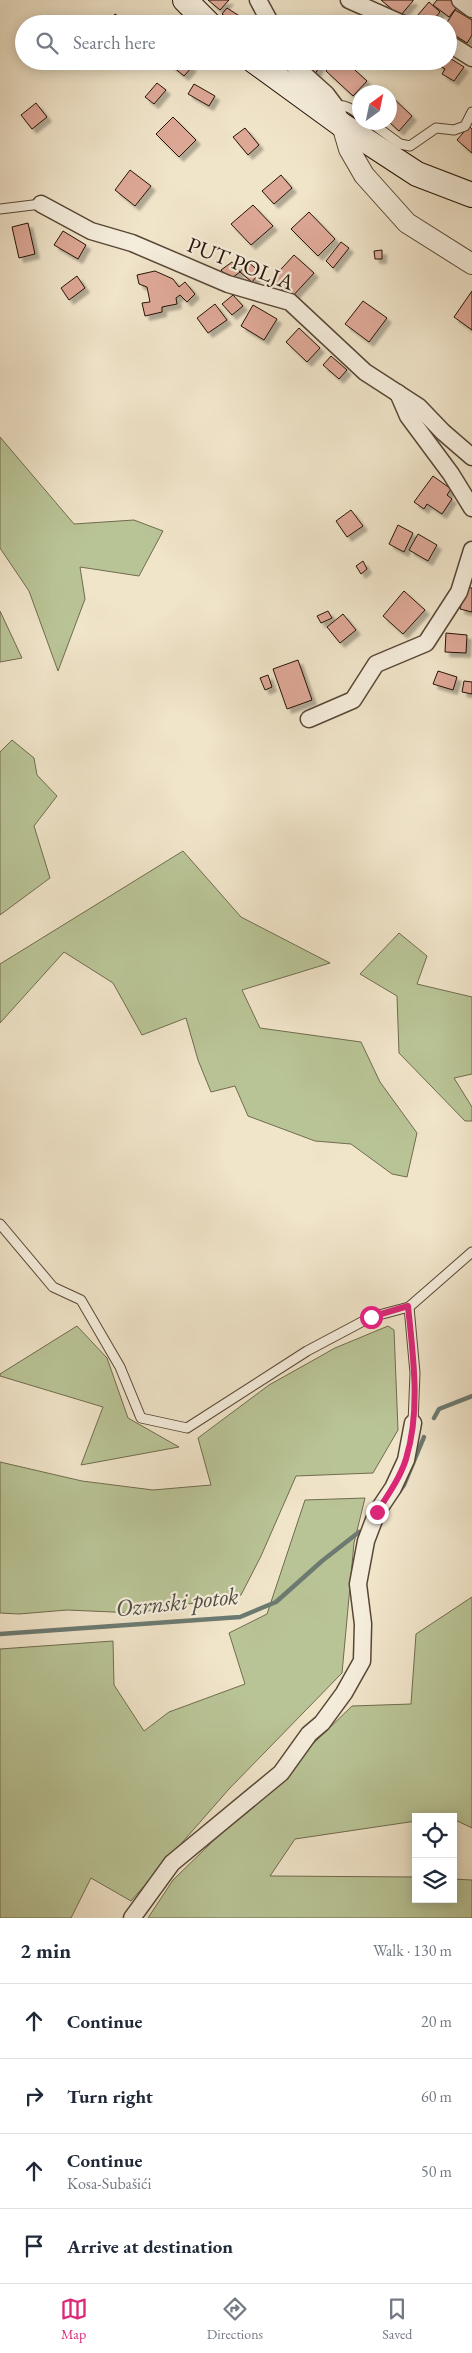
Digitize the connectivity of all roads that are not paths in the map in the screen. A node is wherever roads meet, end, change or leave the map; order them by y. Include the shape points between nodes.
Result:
1 (185, 0) edge
2 (258, 0) edge
3 (349, 0) edge
4 (460, 0) edge
5 (472, 9) edge
6 (201, 15) edge
7 (266, 15) edge
8 (383, 15) edge
9 (457, 49) edge
10 (472, 58) edge
11 (269, 70) edge
12 (299, 70) edge
13 (472, 112) edge
14 (345, 115) edge
15 (381, 130) edge
16 (472, 195) edge
17 (41, 204) joint
18 (0, 209) edge
19 (472, 264) edge
20 (398, 394) junction
21 (472, 456) edge
22 (472, 508) edge
23 (472, 550) edge
24 (309, 719) dead end
25 (0, 1224) edge
26 (472, 1252) edge
27 (408, 1306) junction
28 (413, 1423) joint
29 (132, 1918) edge

1 - 6 main road
2 - 7 street
3 - 8 street
4 - 5 street
9 - 10 street
11 - 14 main road
12 - 14 street
13 - 15 lane via 465,126 454,130 436,128 410,146 400,144
14 - 16 main road via 417,174
14 - 19 street via 349,149 364,175 407,223
17 - 18 lane
17 - 20 street, PUT POLJA via 91,231 132,243 228,284 290,302 365,372
20 - 21 street, PUT POLJA via 419,407
20 - 22 street via 408,416
23 - 24 street via 459,592 426,643 376,664 353,700
25 - 27 lane via 53,1287 81,1300 120,1367 141,1418 187,1428 307,1351 371,1317
26 - 27 lane
27 - 28 lane via 415,1373
28 - 29 street via 406,1460 377,1512 366,1541 358,1584 363,1624 362,1661 322,1723 309,1734 281,1773 172,1863

